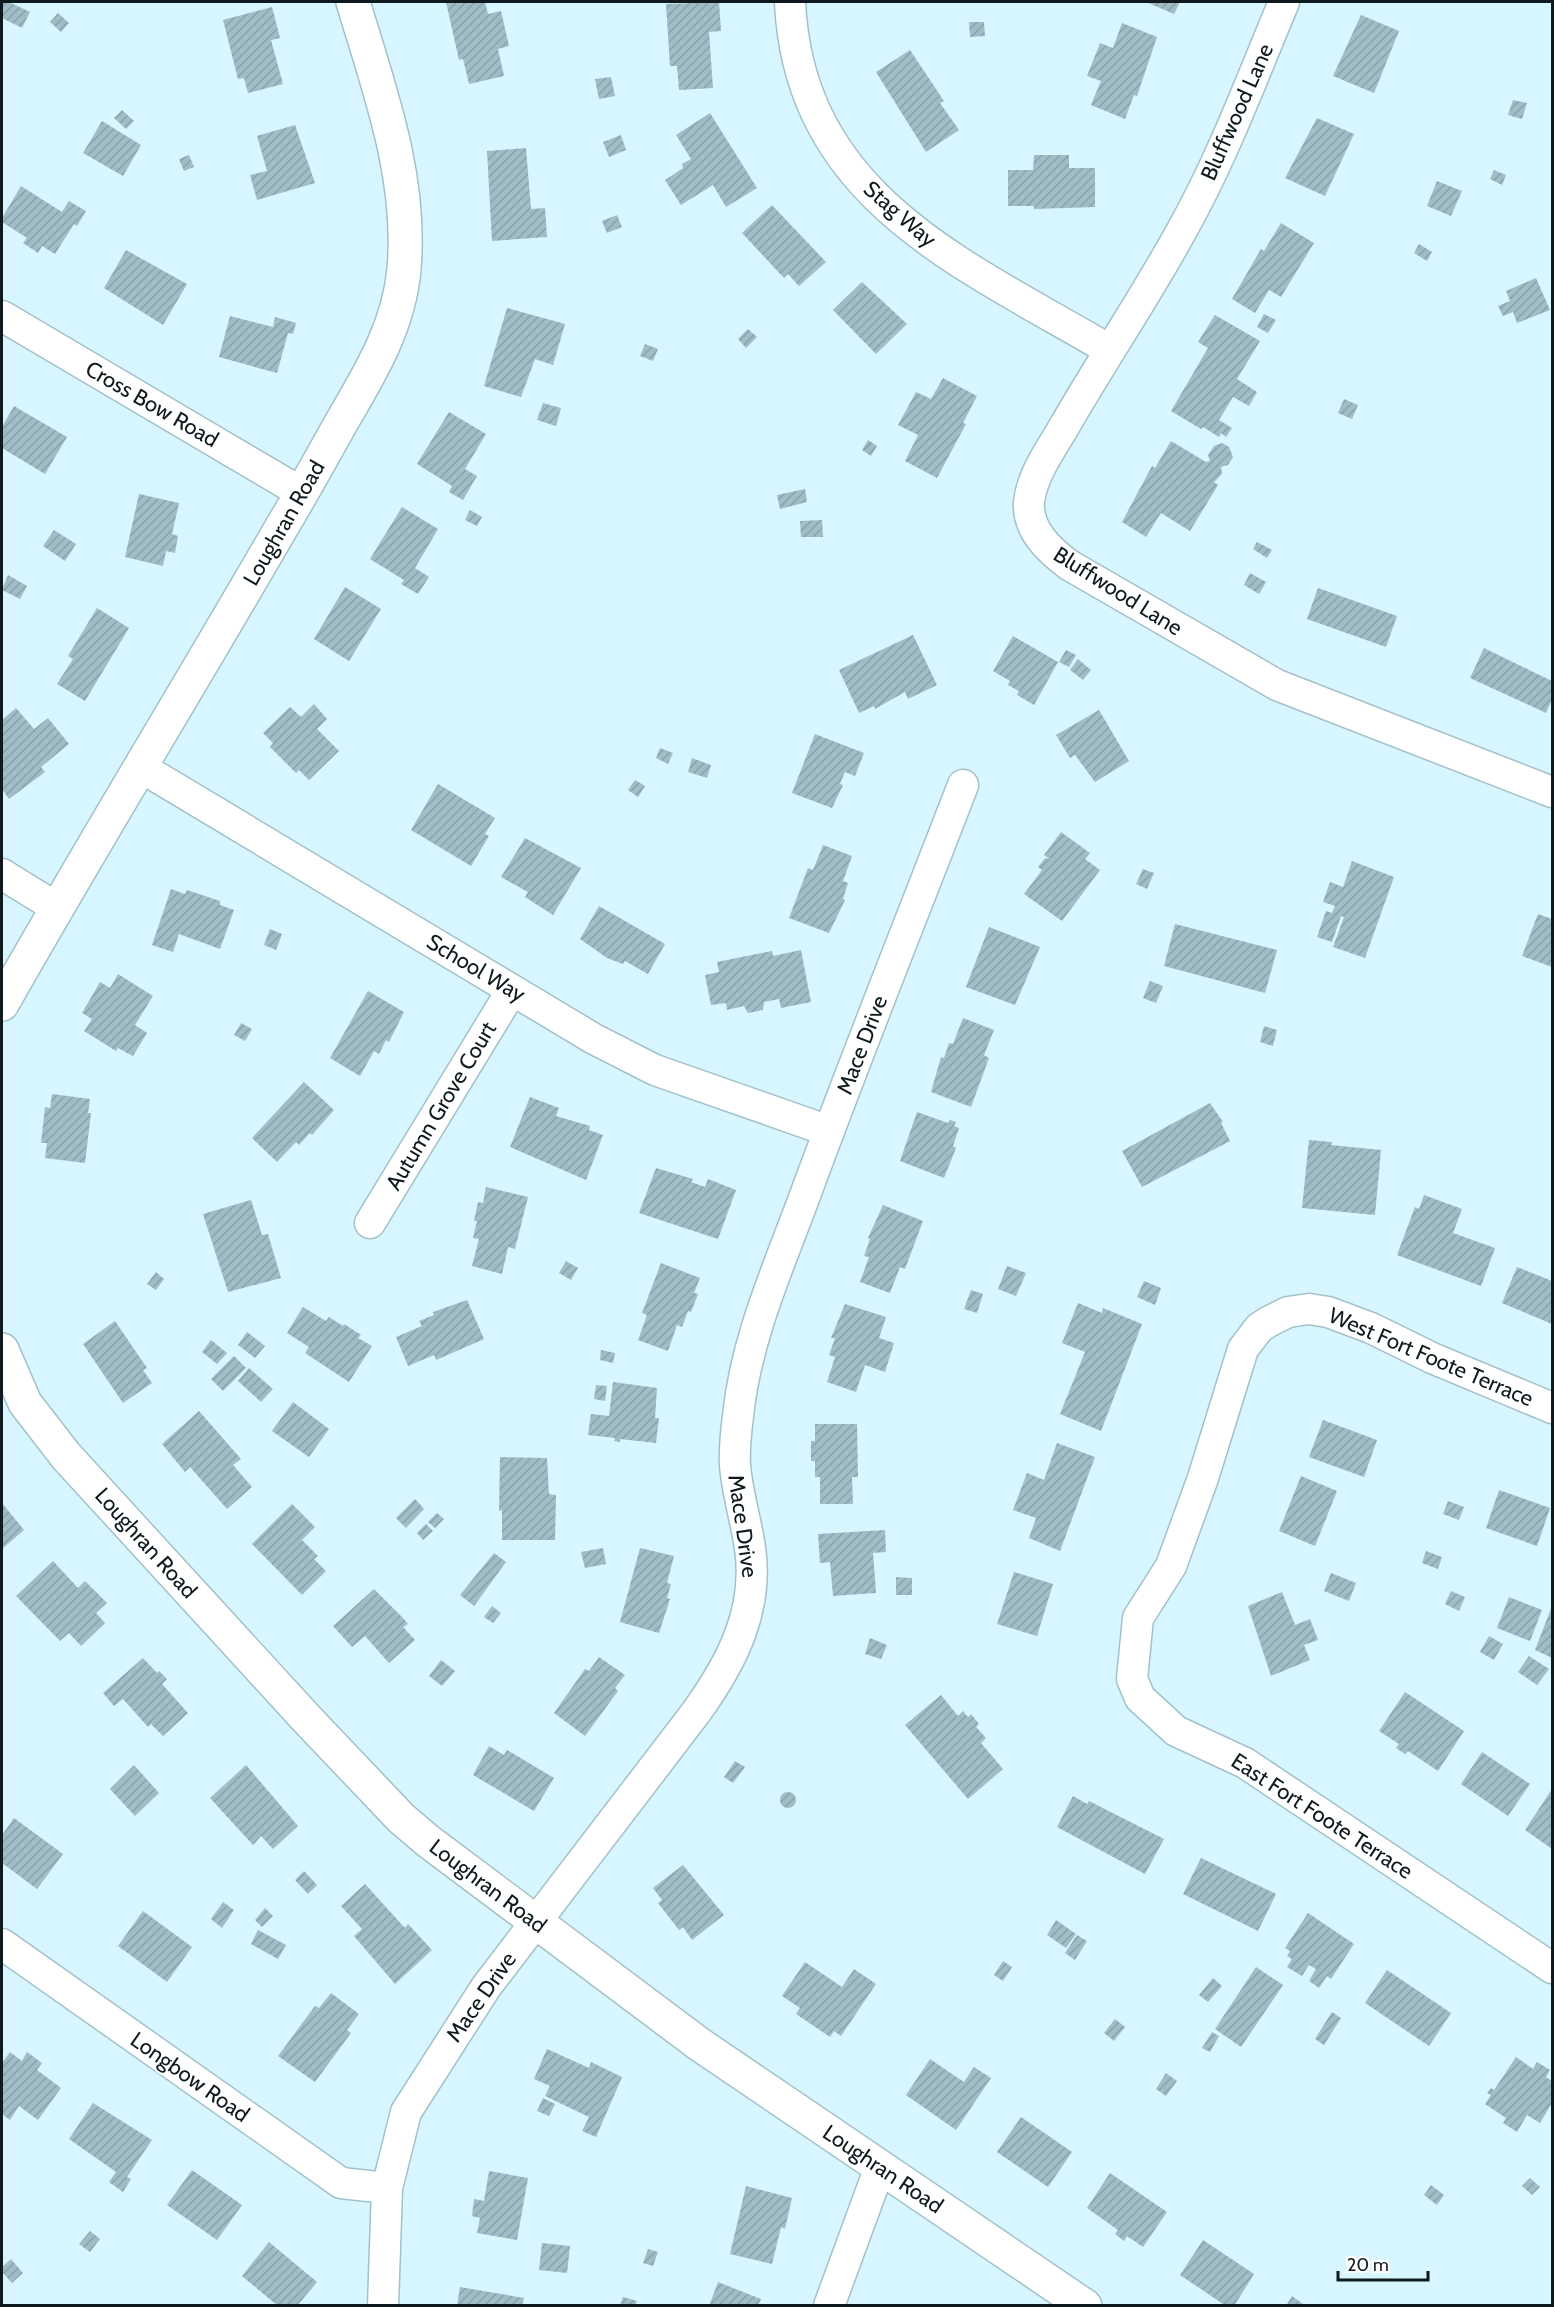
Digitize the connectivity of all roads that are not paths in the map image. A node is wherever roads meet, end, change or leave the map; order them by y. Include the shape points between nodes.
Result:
1 (353, 2) edge
2 (790, 2) edge
3 (1284, 2) edge
4 (2, 316) edge
5 (1108, 349) junction
6 (302, 493) junction
7 (142, 768) junction
8 (963, 785) dead end
9 (1552, 792) edge
10 (2, 874) edge
11 (57, 908) junction
12 (512, 990) junction
13 (2, 1004) edge
14 (829, 1131) junction
15 (370, 1222) dead end
16 (2, 1350) edge
17 (1552, 1408) edge
18 (1203, 1478) joint
19 (535, 1922) junction
20 (2, 1944) edge
21 (1552, 1968) edge
22 (880, 2167) junction
23 (387, 2188) junction
24 (383, 2306) edge
25 (829, 2306) edge
26 (1085, 2306) edge

1 - 6 street, Loughran Road via 393,137 403,188 404,272 395,318 377,361
2 - 5 street, Stag Way via 797,60 816,111 839,155 878,201 926,242
3 - 5 street, Bluffwood Lane via 1209,177 1182,230
4 - 6 street, Cross Bow Road
5 - 9 street, Bluffwood Lane via 1035,478 1029,504 1036,531 1048,550 1277,685
6 - 7 street, Loughran Road
7 - 11 street, Loughran Road
7 - 12 street, School Way
8 - 14 street, Mace Drive
10 - 11 street
11 - 13 street, Loughran Road
12 - 14 street, School Way via 655,1070
12 - 15 street, Autumn Grove Court
14 - 19 street, Mace Drive via 748,1352 740,1391 735,1465 751,1550 752,1583 748,1612 736,1647 697,1711
16 - 19 street, Loughran Road via 25,1403 66,1456 305,1717 401,1818
17 - 18 street, West Fort Foote Terrace via 1328,1312 1288,1312 1259,1328 1243,1349
18 - 21 street, East Fort Foote Terrace via 1171,1566 1138,1618 1132,1679 1140,1698 1176,1731 1245,1763
19 - 22 street, Loughran Road via 699,2044
19 - 23 street, Mace Drive via 479,1997 406,2112
20 - 23 street, Longbow Road via 341,2183
22 - 25 street
22 - 26 street, Loughran Road
23 - 24 street, Mace Drive

